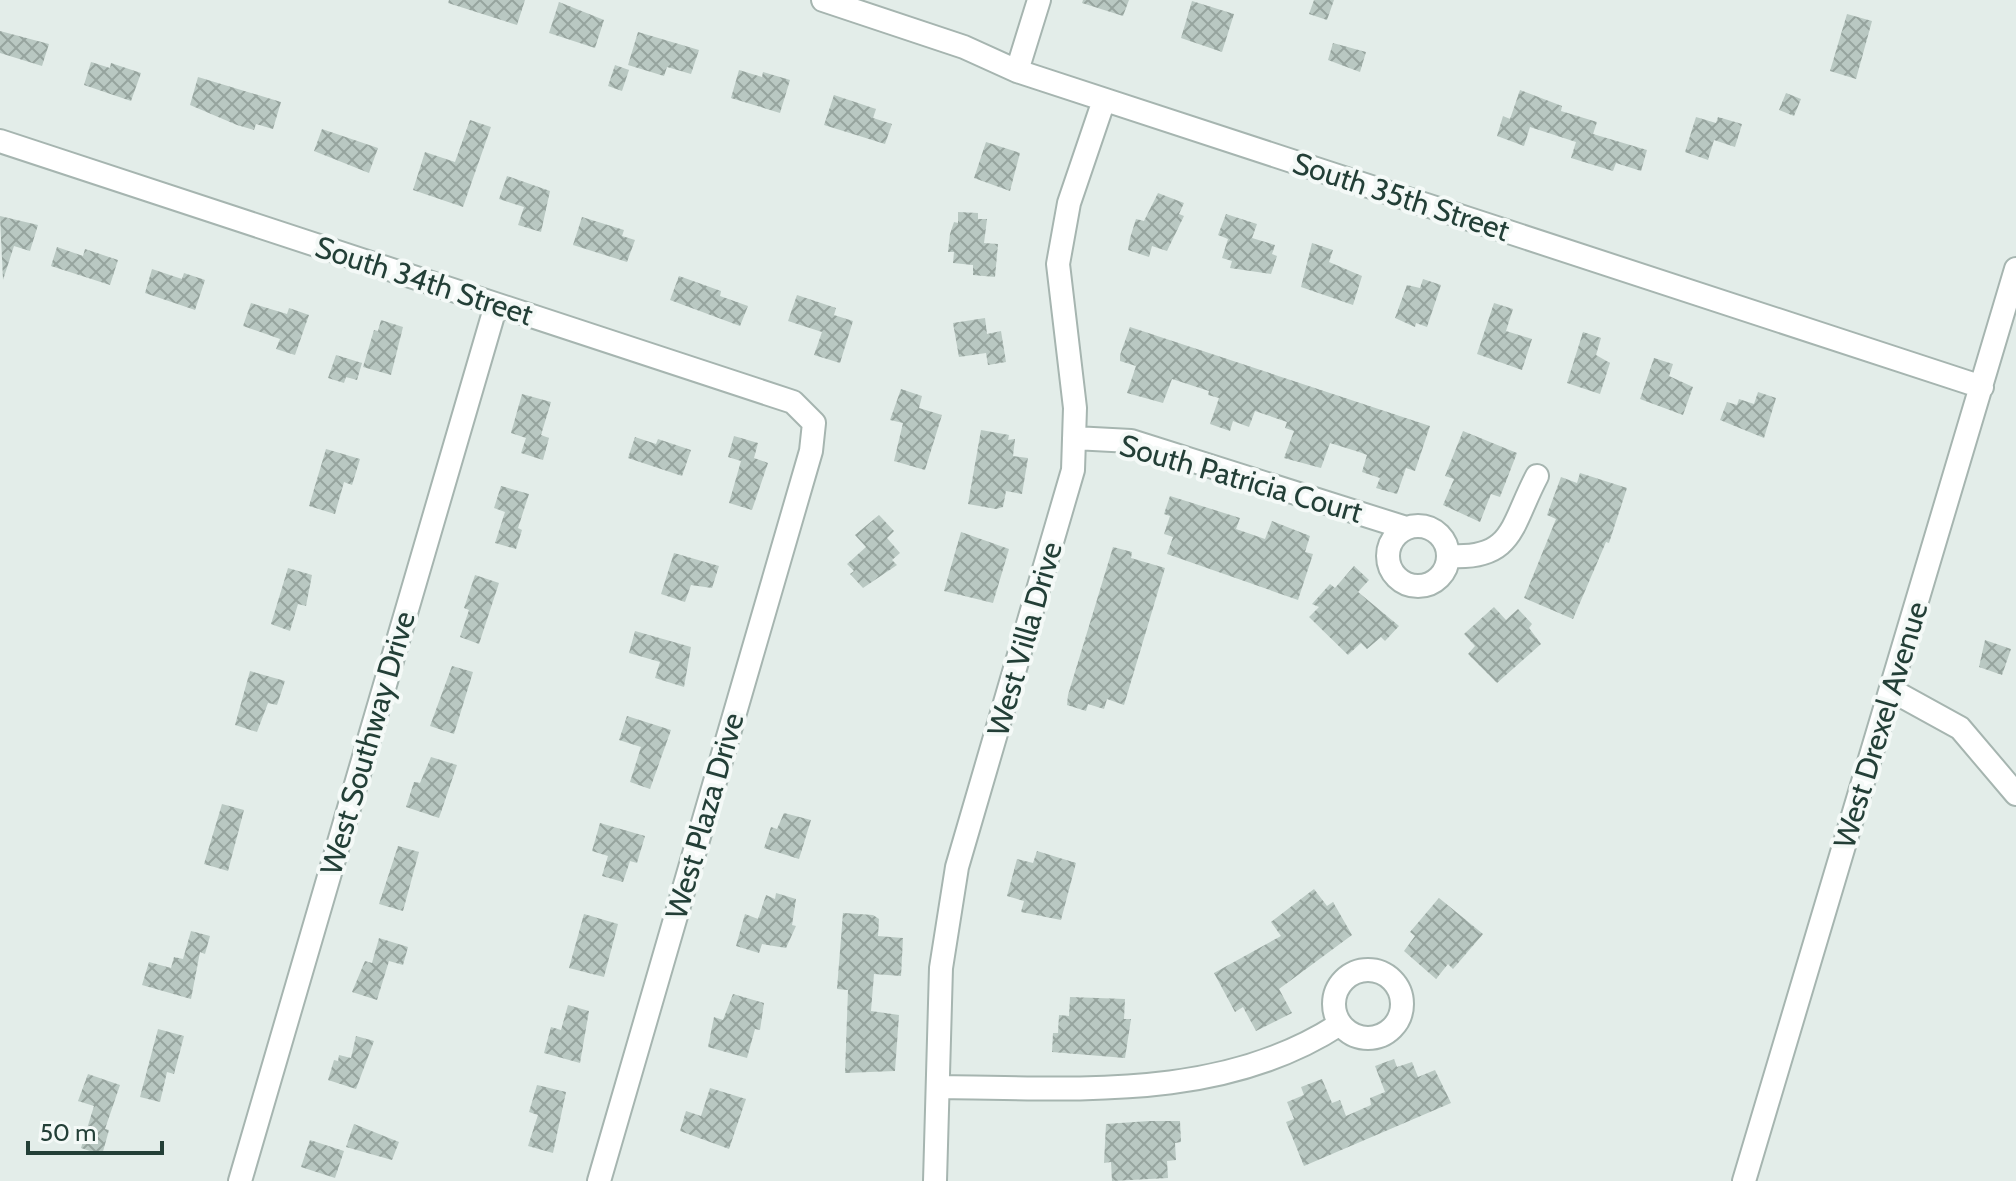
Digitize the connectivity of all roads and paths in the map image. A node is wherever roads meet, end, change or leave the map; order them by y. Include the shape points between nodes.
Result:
1 (823, 0) edge
2 (1039, 0) edge
3 (1017, 71) junction
4 (1104, 100) junction
5 (0, 141) edge
6 (2016, 269) edge
7 (496, 305) junction
8 (1982, 387) junction
9 (1074, 438) junction
10 (811, 451) joint
11 (1537, 476) dead end
12 (1406, 528) junction
13 (1449, 556) junction
14 (1891, 690) junction
15 (2016, 794) edge
16 (1340, 1024) dead end
17 (939, 1087) junction
18 (240, 1181) edge
19 (599, 1181) edge
20 (935, 1181) edge
21 (1744, 1181) edge

1 - 3 street, South 35th Street via 964,47
2 - 3 street
3 - 4 street, South 35th Street
4 - 8 street, South 35th Street
4 - 9 street, West Villa Drive via 1069,203 1058,264
5 - 7 street, South 34th Street
6 - 8 street, West Drexel Avenue
7 - 10 street, South 34th Street via 793,402 814,423
7 - 18 street, West Southway Drive
8 - 14 street, West Drexel Avenue
9 - 12 street, South Patricia Court via 1131,441
9 - 17 street, West Villa Drive via 1073,470 957,867 941,968
10 - 19 street, West Plaza Drive
11 - 13 street via 1503,544 1482,556
12 - 13 street, South Patricia Court via 1435,530
12 - 13 street, South Patricia Court via 1391,541 1388,560 1406,583 1435,581
14 - 15 street via 1960,728
14 - 21 street, West Drexel Avenue
16 - 17 street via 1277,1056 1228,1073 1121,1089
17 - 20 street, West Villa Drive

